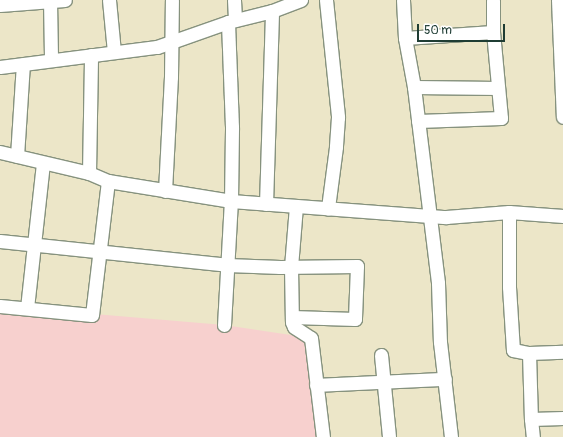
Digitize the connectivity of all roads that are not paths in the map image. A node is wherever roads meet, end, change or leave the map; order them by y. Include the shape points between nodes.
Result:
1 (65, 0) edge
2 (110, 0) edge
3 (172, 0) edge
4 (234, 0) edge
5 (297, 0) edge
6 (326, 0) edge
7 (403, 0) edge
8 (493, 0) edge
9 (558, 0) edge
10 (50, 1) edge
11 (0, 5) edge
12 (272, 11) junction
13 (231, 21) junction
14 (493, 32) junction
15 (406, 38) junction
16 (172, 42) junction
17 (114, 52) junction
18 (91, 55) junction
19 (51, 60) junction
20 (23, 64) junction
21 (0, 67) edge
22 (562, 72) edge
23 (414, 87) junction
24 (498, 88) junction
25 (563, 117) edge
26 (418, 121) junction
27 (0, 152) edge
28 (16, 156) junction
29 (43, 163) junction
30 (89, 174) junction
31 (108, 181) junction
32 (165, 191) junction
33 (231, 201) junction
34 (266, 204) junction
35 (296, 206) junction
36 (328, 208) junction
37 (509, 212) junction
38 (429, 216) junction
39 (563, 216) edge
40 (0, 241) edge
41 (33, 246) junction
42 (101, 253) junction
43 (227, 265) junction
44 (291, 267) junction
45 (0, 306) edge
46 (27, 308) junction
47 (292, 317) junction
48 (224, 325) dead end
49 (563, 352) edge
50 (529, 353) junction
51 (381, 355) dead end
52 (444, 379) junction
53 (384, 381) junction
54 (316, 385) junction
55 (563, 418) edge
56 (531, 419) junction
57 (323, 437) edge
58 (390, 437) edge
59 (451, 437) edge
60 (533, 437) edge

1 - 10 street
2 - 17 street
3 - 16 street
4 - 13 street
5 - 12 street
6 - 36 street via 338,117
7 - 15 street
8 - 14 street
9 - 22 street
10 - 11 street
10 - 19 street
12 - 13 street
12 - 34 street
13 - 16 street
13 - 33 street
14 - 15 street
14 - 24 street
15 - 23 street
16 - 17 street via 157,47
16 - 32 street
17 - 18 street
18 - 19 street
18 - 30 street
19 - 20 street
20 - 21 street
20 - 28 street
22 - 25 street
23 - 24 street
23 - 26 street
24 - 26 street via 501,118
26 - 38 street
27 - 28 street
28 - 29 street
29 - 30 street
29 - 41 street
30 - 31 street
31 - 32 street
31 - 42 street
32 - 33 street
33 - 34 street
33 - 43 street
34 - 35 street
35 - 36 street
35 - 44 street
36 - 38 street
37 - 38 street
37 - 39 street
37 - 50 street via 509,287 513,350
38 - 52 street via 438,283
40 - 41 street
41 - 42 street
41 - 46 street
42 - 43 street
42 - 46 street via 92,315
43 - 44 street
43 - 48 street
44 - 47 street
44 - 47 street via 357,266 355,319
45 - 46 street
47 - 54 street via 294,327 311,338
49 - 50 street
50 - 56 street
51 - 53 street
52 - 53 street
52 - 59 street
53 - 54 street
53 - 58 street
54 - 57 street
55 - 56 street
56 - 60 street

